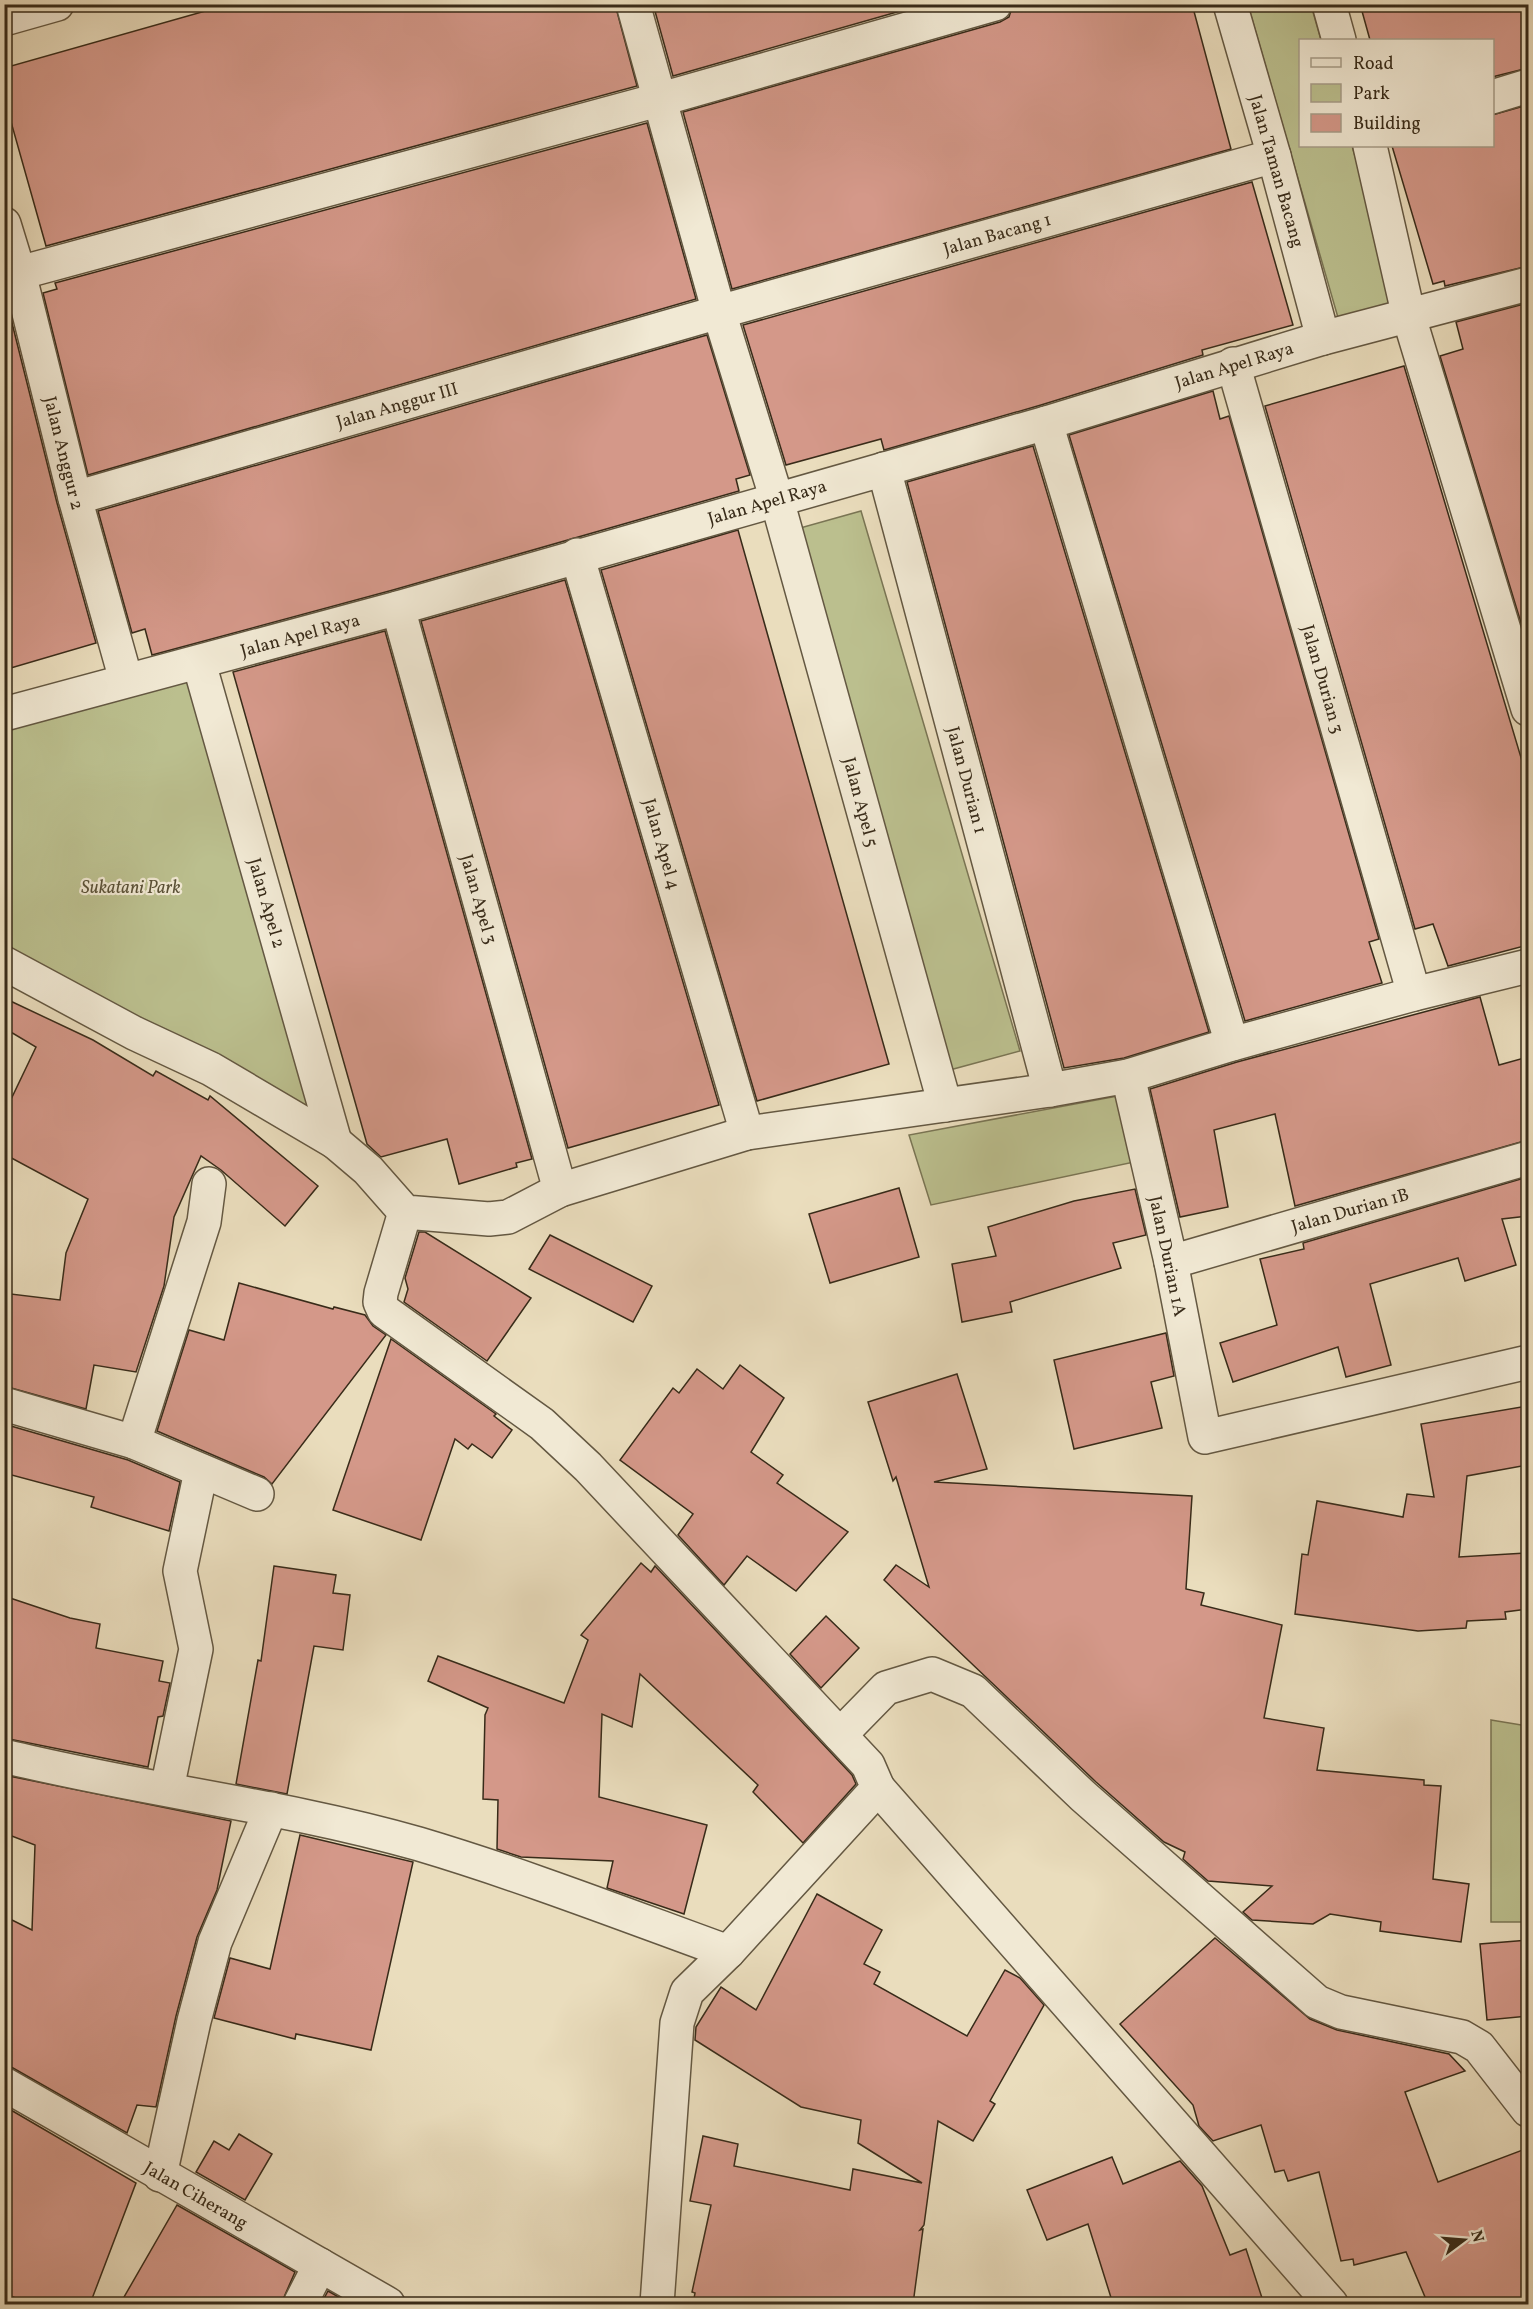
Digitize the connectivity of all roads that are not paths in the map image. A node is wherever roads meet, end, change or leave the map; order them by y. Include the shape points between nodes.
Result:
1 (57, 4) edge
2 (633, 4) edge
3 (995, 4) edge
4 (1230, 4) edge
5 (1329, 4) edge
6 (4, 19) edge
7 (1340, 39) edge
8 (1528, 86) edge
9 (1494, 96) edge
10 (658, 100) junction
11 (1370, 147) edge
12 (1274, 156) junction
13 (4, 224) edge
14 (19, 273) junction
15 (1528, 284) edge
16 (719, 312) junction
17 (1409, 317) junction
18 (1323, 338) junction
19 (1233, 364) junction
20 (1046, 423) junction
21 (884, 470) junction
22 (75, 498) junction
23 (777, 500) junction
24 (577, 555) junction
25 (398, 608) junction
26 (199, 663) junction
27 (126, 680) junction
28 (1528, 709) edge
29 (4, 714) edge
30 (4, 963) edge
31 (1528, 966) edge
32 (1414, 994) junction
33 (1232, 1044) junction
34 (1128, 1076) junction
35 (1050, 1090) junction
36 (945, 1105) junction
37 (747, 1133) junction
38 (335, 1142) junction
39 (1528, 1158) edge
40 (209, 1184) dead end
41 (560, 1190) junction
42 (405, 1212) junction
43 (1171, 1262) junction
44 (1528, 1362) edge
45 (4, 1404) edge
46 (134, 1442) junction
47 (201, 1471) junction
48 (256, 1494) dead end
49 (840, 1735) junction
50 (4, 1756) edge
51 (878, 1788) junction
52 (167, 1790) junction
53 (271, 1809) junction
54 (728, 1952) junction
55 (4, 2084) edge
56 (1528, 2110) edge
57 (160, 2175) junction
58 (320, 2265) junction
59 (300, 2304) edge
60 (388, 2304) edge
61 (657, 2304) edge
62 (1331, 2304) edge

1 - 6 street
2 - 10 street, Jalan Apel 5
3 - 10 street
4 - 12 street, Jalan Taman Bacang
5 - 7 street
8 - 9 street
10 - 14 street
10 - 16 street, Jalan Apel 5
11 - 17 street
12 - 16 street, Jalan Bacang 1
12 - 18 street, Jalan Taman Bacang
13 - 14 street, Jalan Anggur 2
14 - 22 street, Jalan Anggur 2
15 - 17 street, Jalan Apel Raya
16 - 22 street, Jalan Anggur III
16 - 23 street, Jalan Apel 5
17 - 18 street, Jalan Apel Raya
17 - 28 street
18 - 19 street, Jalan Apel Raya
19 - 20 street, Jalan Apel Raya
19 - 32 street, Jalan Durian 3
20 - 21 street, Jalan Apel Raya
20 - 33 street
21 - 23 street, Jalan Apel Raya
21 - 35 street, Jalan Durian 1
22 - 27 street, Jalan Anggur 2
23 - 24 street, Jalan Apel Raya
23 - 36 street, Jalan Apel 5
24 - 25 street, Jalan Apel Raya
24 - 37 street, Jalan Apel 4
25 - 26 street, Jalan Apel Raya
25 - 41 street, Jalan Apel 3
26 - 27 street, Jalan Apel Raya
26 - 38 street, Jalan Apel 2
27 - 29 street, Jalan Apel Raya
30 - 38 street via 134,1033 211,1069
31 - 32 street
32 - 33 street
33 - 34 street
34 - 35 street
34 - 43 street, Jalan Durian 1A
35 - 36 street
36 - 37 street
37 - 41 street
38 - 42 street via 368,1170
39 - 43 street, Jalan Durian 1B
40 - 46 street via 204,1222
41 - 42 street via 508,1217
42 - 49 street via 381,1293 384,1311 542,1424 588,1467
43 - 44 street, Jalan Durian 1A via 1205,1437
45 - 46 street
46 - 47 street
47 - 48 street
47 - 52 street via 180,1571 196,1649
49 - 51 street via 868,1765
49 - 56 street via 886,1688 932,1674 973,1691 1083,1796 1317,2002 1341,2012 1462,2037 1479,2047
50 - 52 street
51 - 54 street
51 - 62 street
52 - 53 street
53 - 54 street via 418,1844
53 - 57 street via 215,1942
54 - 61 street via 687,1992 677,2023
55 - 57 street, Jalan Ciherang
57 - 58 street, Jalan Ciherang
58 - 59 street
58 - 60 street, Jalan Ciherang

